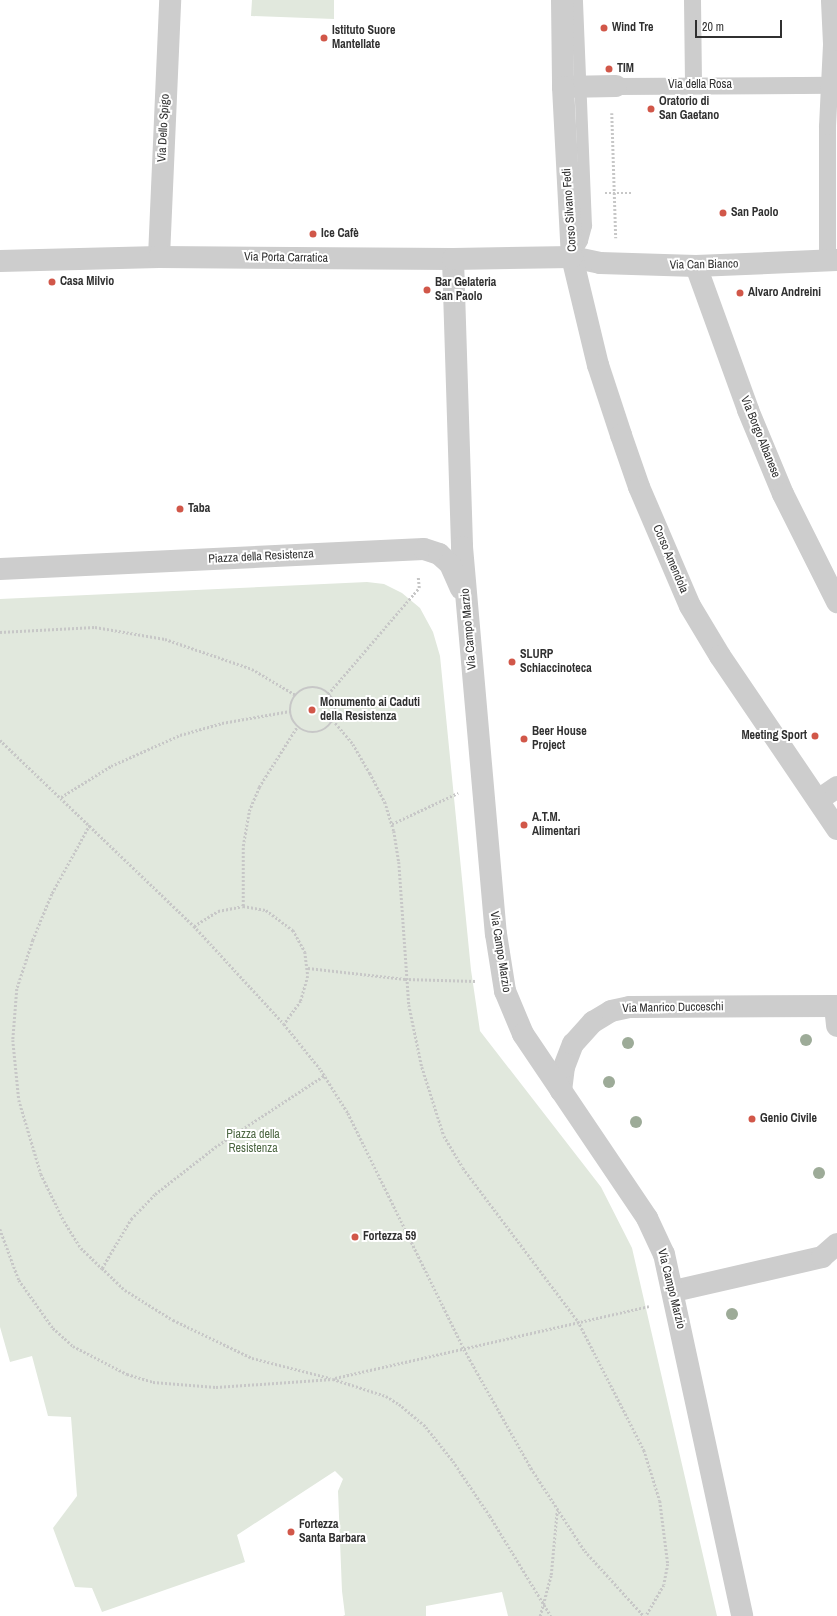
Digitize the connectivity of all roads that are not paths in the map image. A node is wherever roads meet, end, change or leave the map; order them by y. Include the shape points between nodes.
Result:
1 (170, 0) edge
2 (562, 0) edge
3 (577, 0) edge
4 (692, 0) edge
5 (829, 0) edge
6 (693, 84) junction
7 (833, 85) edge
8 (613, 86) joint
9 (571, 87) junction
10 (159, 257) junction
11 (572, 257) junction
12 (453, 259) junction
13 (832, 260) edge
14 (0, 261) edge
15 (696, 266) junction
16 (0, 569) edge
17 (837, 602) edge
18 (469, 627) junction
19 (837, 787) edge
20 (818, 800) junction
21 (837, 829) edge
22 (836, 1013) edge
23 (561, 1092) junction
24 (837, 1244) edge
25 (674, 1291) junction
26 (742, 1616) edge

1 - 10 street, Via Dello Spigo
2 - 9 street, Corso Silvano Fedi
3 - 9 lane, Corso Silvano Fedi
4 - 6 street
5 - 7 street
6 - 7 street, Via della Rosa
6 - 8 street, Via della Rosa
7 - 13 street
8 - 9 street, Via della Rosa
9 - 11 street, Corso Silvano Fedi
10 - 12 street, Via Porta Carratica
10 - 14 street, Via Porta Carratica
11 - 12 street, Via Porta Carratica
11 - 15 street, Via Can Bianco via 600,264
11 - 20 street, Corso Amendola via 598,365 621,435 690,606 720,656
12 - 18 street, Via Campo Marzio via 461,519
13 - 15 street, Via Can Bianco
15 - 17 street, Via Borgo Albanese via 748,410 783,494
16 - 18 street, Piazza della Resistenza via 431,550 450,564 459,579
18 - 23 street, Via Campo Marzio via 496,934 505,991 523,1034
19 - 20 street
20 - 21 street, Corso Amendola
22 - 23 street, Via Manrico Ducceschi via 630,1007 611,1011 593,1022 573,1044 564,1067
23 - 25 street, Via Campo Marzio via 647,1218 664,1254
24 - 25 street via 822,1257
25 - 26 street, Via Campo Marzio

